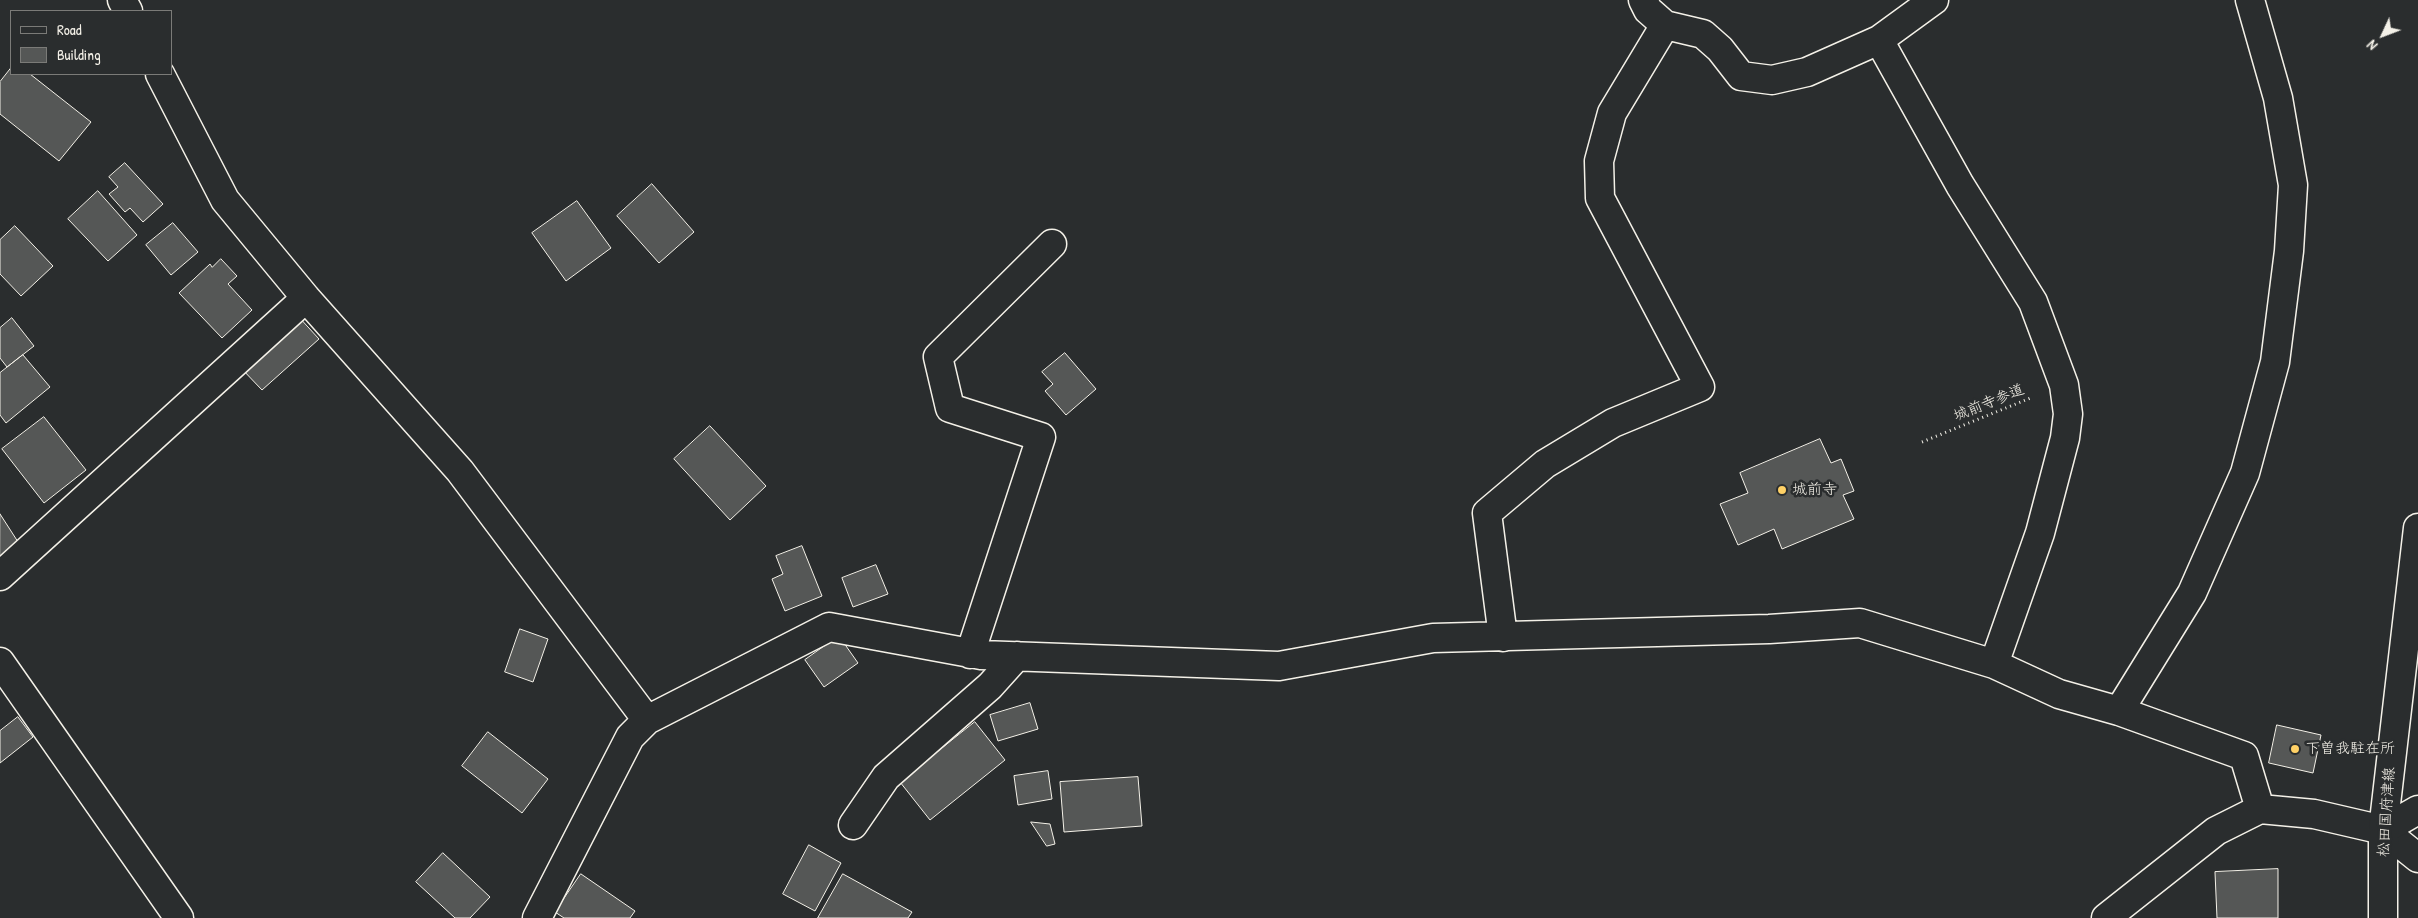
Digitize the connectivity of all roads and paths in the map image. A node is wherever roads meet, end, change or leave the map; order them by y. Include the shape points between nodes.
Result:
1 (1643, 0) edge
2 (1934, 0) edge
3 (2250, 0) edge
4 (1665, 25) junction
5 (1879, 40) junction
6 (161, 75) edge
7 (1052, 244) dead end
8 (306, 298) junction
9 (2064, 385) junction
10 (1922, 442) dead end
11 (2418, 528) edge
12 (0, 576) edge
13 (1503, 637) junction
14 (970, 654) junction
15 (1017, 656) junction
16 (0, 662) edge
17 (1994, 664) junction
18 (2119, 711) junction
19 (647, 720) junction
20 (2260, 809) junction
21 (2418, 810) edge
22 (853, 825) dead end
23 (2383, 830) junction
24 (2418, 858) edge
25 (179, 918) edge
26 (536, 918) edge
27 (2106, 918) edge
28 (2383, 918) edge

1 - 4 street via 1648,10
2 - 5 street
3 - 18 street via 2278,98 2293,185 2289,251 2275,362 2242,482 2192,592
4 - 5 street via 1703,34 1720,49 1741,76 1772,80 1807,72
4 - 13 street via 1612,113 1599,161 1600,198 1700,387 1613,424 1545,464 1488,513
5 - 9 street via 1960,185 2034,302
6 - 8 street via 225,200
7 - 14 street via 938,357 950,408 1041,437
8 - 12 street
8 - 19 street via 460,472
9 - 10 path, 城前寺参道
9 - 17 street via 2068,414 2065,438 2040,533
11 - 23 street, 松田国府津線
13 - 15 street via 1433,638 1279,666
13 - 17 street via 1860,623
14 - 15 street
14 - 19 street via 829,627
15 - 22 street via 990,686 886,777
16 - 25 street
17 - 18 street via 2059,694
18 - 20 street via 2244,756
19 - 26 street via 630,737
20 - 23 street via 2314,814
20 - 27 street via 2216,831
21 - 23 street
23 - 24 street
23 - 28 street, 松田国府津線

